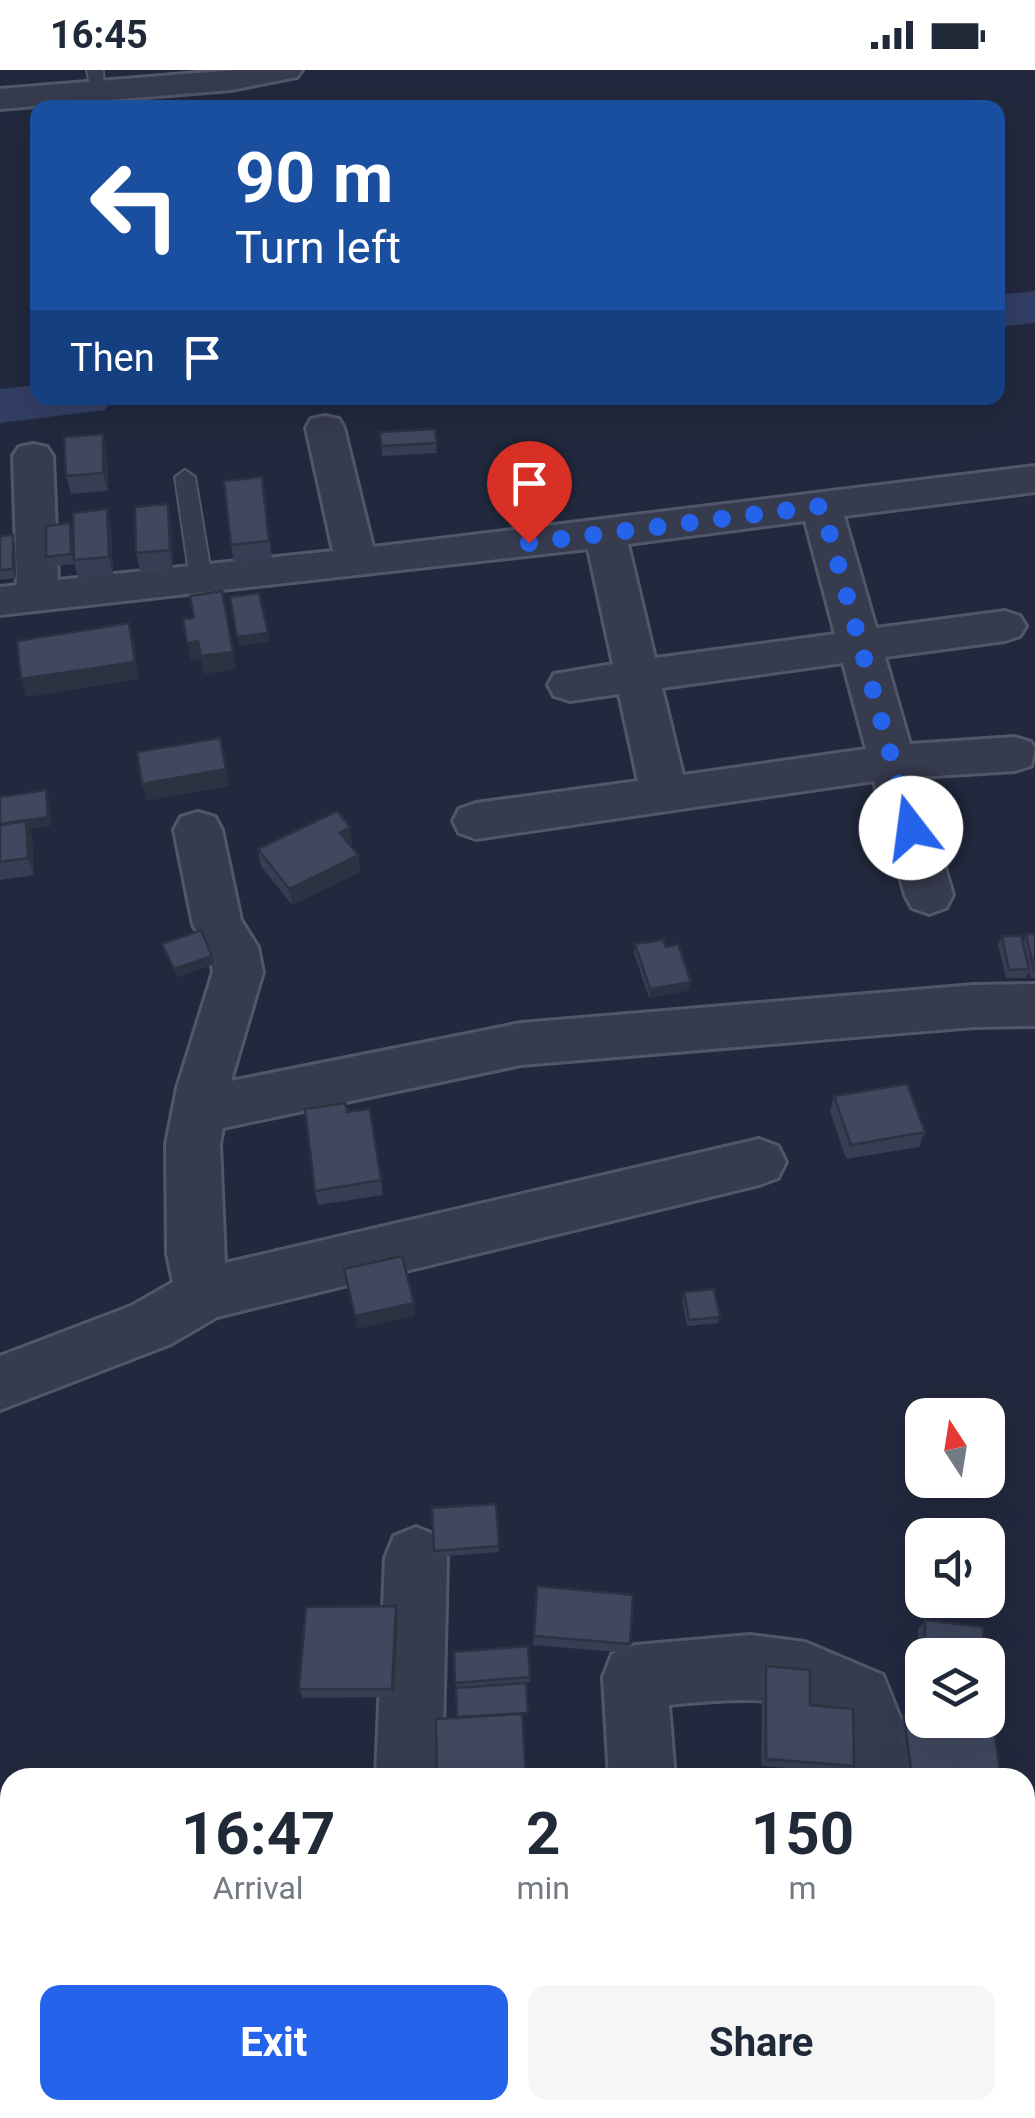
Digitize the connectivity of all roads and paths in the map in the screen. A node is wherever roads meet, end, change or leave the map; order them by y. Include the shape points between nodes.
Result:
1 (286, 70) edge
2 (97, 80) edge
3 (0, 99) edge
4 (325, 428) dead end
5 (33, 456) dead end
6 (186, 477) dead end
7 (1035, 479) edge
8 (822, 506) junction
9 (605, 534) junction
10 (356, 563) junction
11 (201, 579) junction
12 (19, 599) edge
13 (1005, 626) dead end
14 (860, 646) junction
15 (638, 676) junction
16 (570, 685) dead end
17 (1015, 754) dead end
18 (892, 762) junction
19 (664, 794) junction
20 (476, 821) dead end
21 (198, 830) dead end
22 (929, 895) dead end
23 (1035, 1005) edge
24 (200, 1110) junction
25 (759, 1162) dead end
26 (204, 1294) junction
27 (0, 1384) edge
28 (416, 1558) dead end
29 (409, 1768) edge
30 (641, 1768) edge
31 (878, 1768) edge

1 - 2 street via 242,79
2 - 3 street
4 - 10 street
5 - 12 street
6 - 11 lane
7 - 8 street
8 - 9 street
8 - 14 street
9 - 10 street
9 - 15 street
10 - 11 street
11 - 12 street
13 - 14 street
14 - 15 street
14 - 18 street
15 - 16 street
15 - 19 street
17 - 18 street
18 - 19 street
18 - 22 street
19 - 20 street
21 - 24 street via 218,925 233,947 238,972
23 - 24 street via 521,1044
24 - 26 street via 193,1180 195,1254
25 - 26 street
26 - 27 street via 150,1325
28 - 29 street
30 - 31 street via 635,1678 749,1666 808,1672 860,1698

